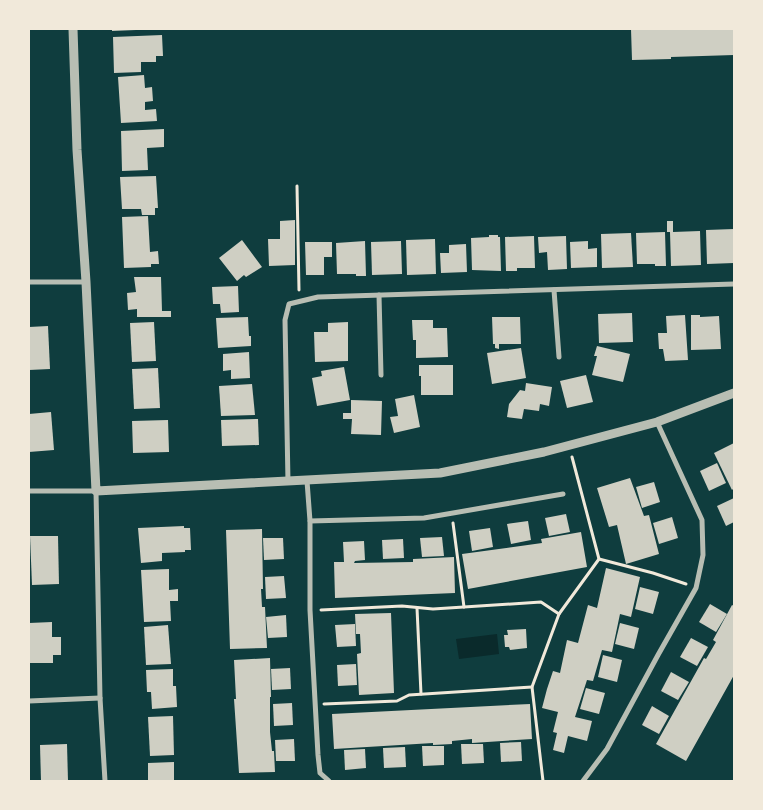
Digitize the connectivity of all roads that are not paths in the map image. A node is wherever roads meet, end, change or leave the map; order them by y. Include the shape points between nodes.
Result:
1 (73, 29) edge
2 (29, 282) edge
3 (86, 282) junction
4 (734, 284) edge
5 (554, 290) junction
6 (379, 296) junction
7 (559, 357) dead end
8 (381, 375) dead end
9 (734, 393) edge
10 (657, 422) junction
11 (307, 481) junction
12 (288, 482) junction
13 (96, 490) junction
14 (29, 492) edge
15 (563, 494) dead end
16 (310, 521) junction
17 (100, 698) junction
18 (29, 701) edge
19 (105, 781) edge
20 (329, 781) edge
21 (583, 781) edge

1 - 3 street
2 - 3 street
3 - 13 street
4 - 5 street
5 - 6 street
5 - 7 street
6 - 8 street
6 - 12 street via 318,298 289,304 285,320
9 - 10 street
10 - 11 street via 544,452 440,474
10 - 21 street via 702,520 704,555 696,588 607,749
11 - 12 street
11 - 16 street
12 - 13 street
13 - 14 street
13 - 17 street
15 - 16 street via 424,518
16 - 20 street via 310,610 320,773
17 - 18 street
17 - 19 street

